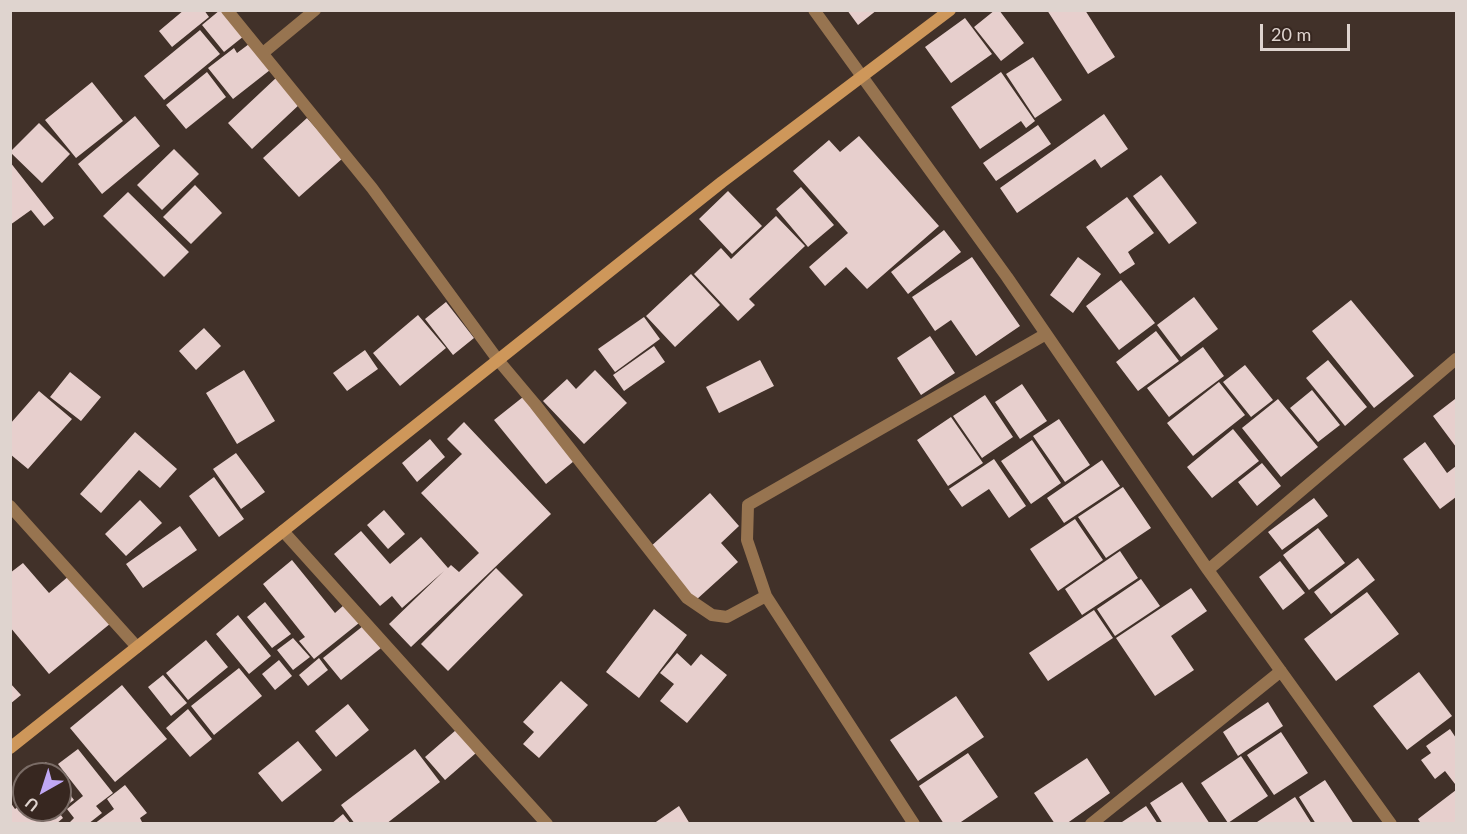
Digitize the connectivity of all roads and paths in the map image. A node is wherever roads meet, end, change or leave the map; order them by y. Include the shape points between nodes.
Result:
1 (227, 10) edge
2 (315, 10) edge
3 (814, 10) edge
4 (950, 10) edge
5 (263, 53) junction
6 (863, 77) junction
7 (1046, 334) junction
8 (498, 360) junction
9 (1456, 360) edge
10 (10, 506) edge
11 (283, 531) junction
12 (1208, 570) junction
13 (766, 596) junction
14 (137, 647) junction
15 (1281, 670) junction
16 (10, 748) edge
17 (547, 824) edge
18 (914, 824) edge
19 (1091, 824) edge
20 (1390, 824) edge

1 - 5 street
2 - 5 street
3 - 6 street
4 - 6 street
5 - 8 street via 372,188
6 - 7 street
6 - 8 street via 722,182
7 - 12 street
7 - 13 street via 748,505 747,540
8 - 11 street
8 - 13 street via 687,598 712,615 727,617
9 - 12 street
10 - 14 street
11 - 14 street
11 - 17 street
12 - 15 street
13 - 18 street
14 - 16 street
15 - 19 street
15 - 20 street

